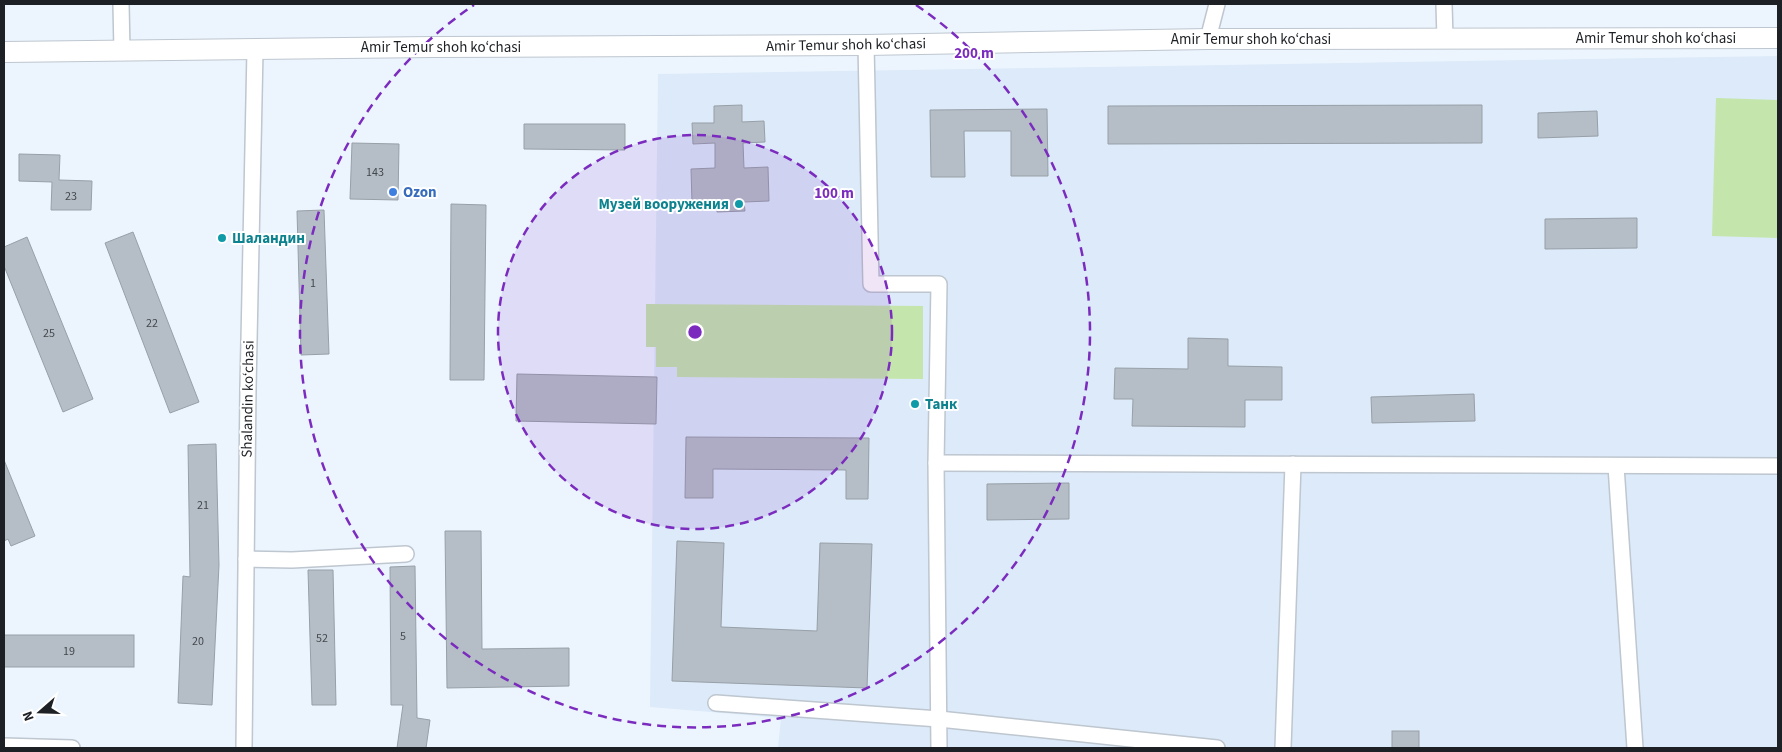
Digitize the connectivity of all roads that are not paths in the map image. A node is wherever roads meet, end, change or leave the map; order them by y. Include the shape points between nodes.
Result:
1 (121, 4) edge
2 (1217, 4) edge
3 (1444, 4) edge
4 (1778, 38) edge
5 (1208, 39) junction
6 (1445, 39) junction
7 (866, 45) junction
8 (255, 50) junction
9 (122, 51) junction
10 (4, 52) edge
11 (936, 463) junction
12 (1293, 464) junction
13 (1616, 466) junction
14 (1778, 466) edge
15 (406, 554) dead end
16 (246, 559) junction
17 (716, 702) dead end
18 (939, 719) junction
19 (4, 746) edge
20 (72, 748) edge
21 (244, 748) edge
22 (939, 748) edge
23 (1217, 748) edge
24 (1283, 748) edge
25 (1635, 748) edge

1 - 9 street
2 - 5 street
3 - 6 street
4 - 6 main road, Amir Temur shoh ko‘chasi
5 - 6 main road, Amir Temur shoh ko‘chasi
5 - 7 main road, Amir Temur shoh ko‘chasi
7 - 8 main road, Amir Temur shoh ko‘chasi
7 - 11 street via 871,284 939,284
8 - 9 main road, Amir Temur shoh ko‘chasi
8 - 16 street, Shalandin ko‘chasi
9 - 10 main road, Amir Temur shoh ko‘chasi
11 - 12 street
11 - 18 street
12 - 13 street
12 - 24 street
13 - 14 street
13 - 25 street
15 - 16 street
16 - 21 street, Shalandin ko‘chasi
17 - 18 street
18 - 22 street
18 - 23 street
19 - 20 street

